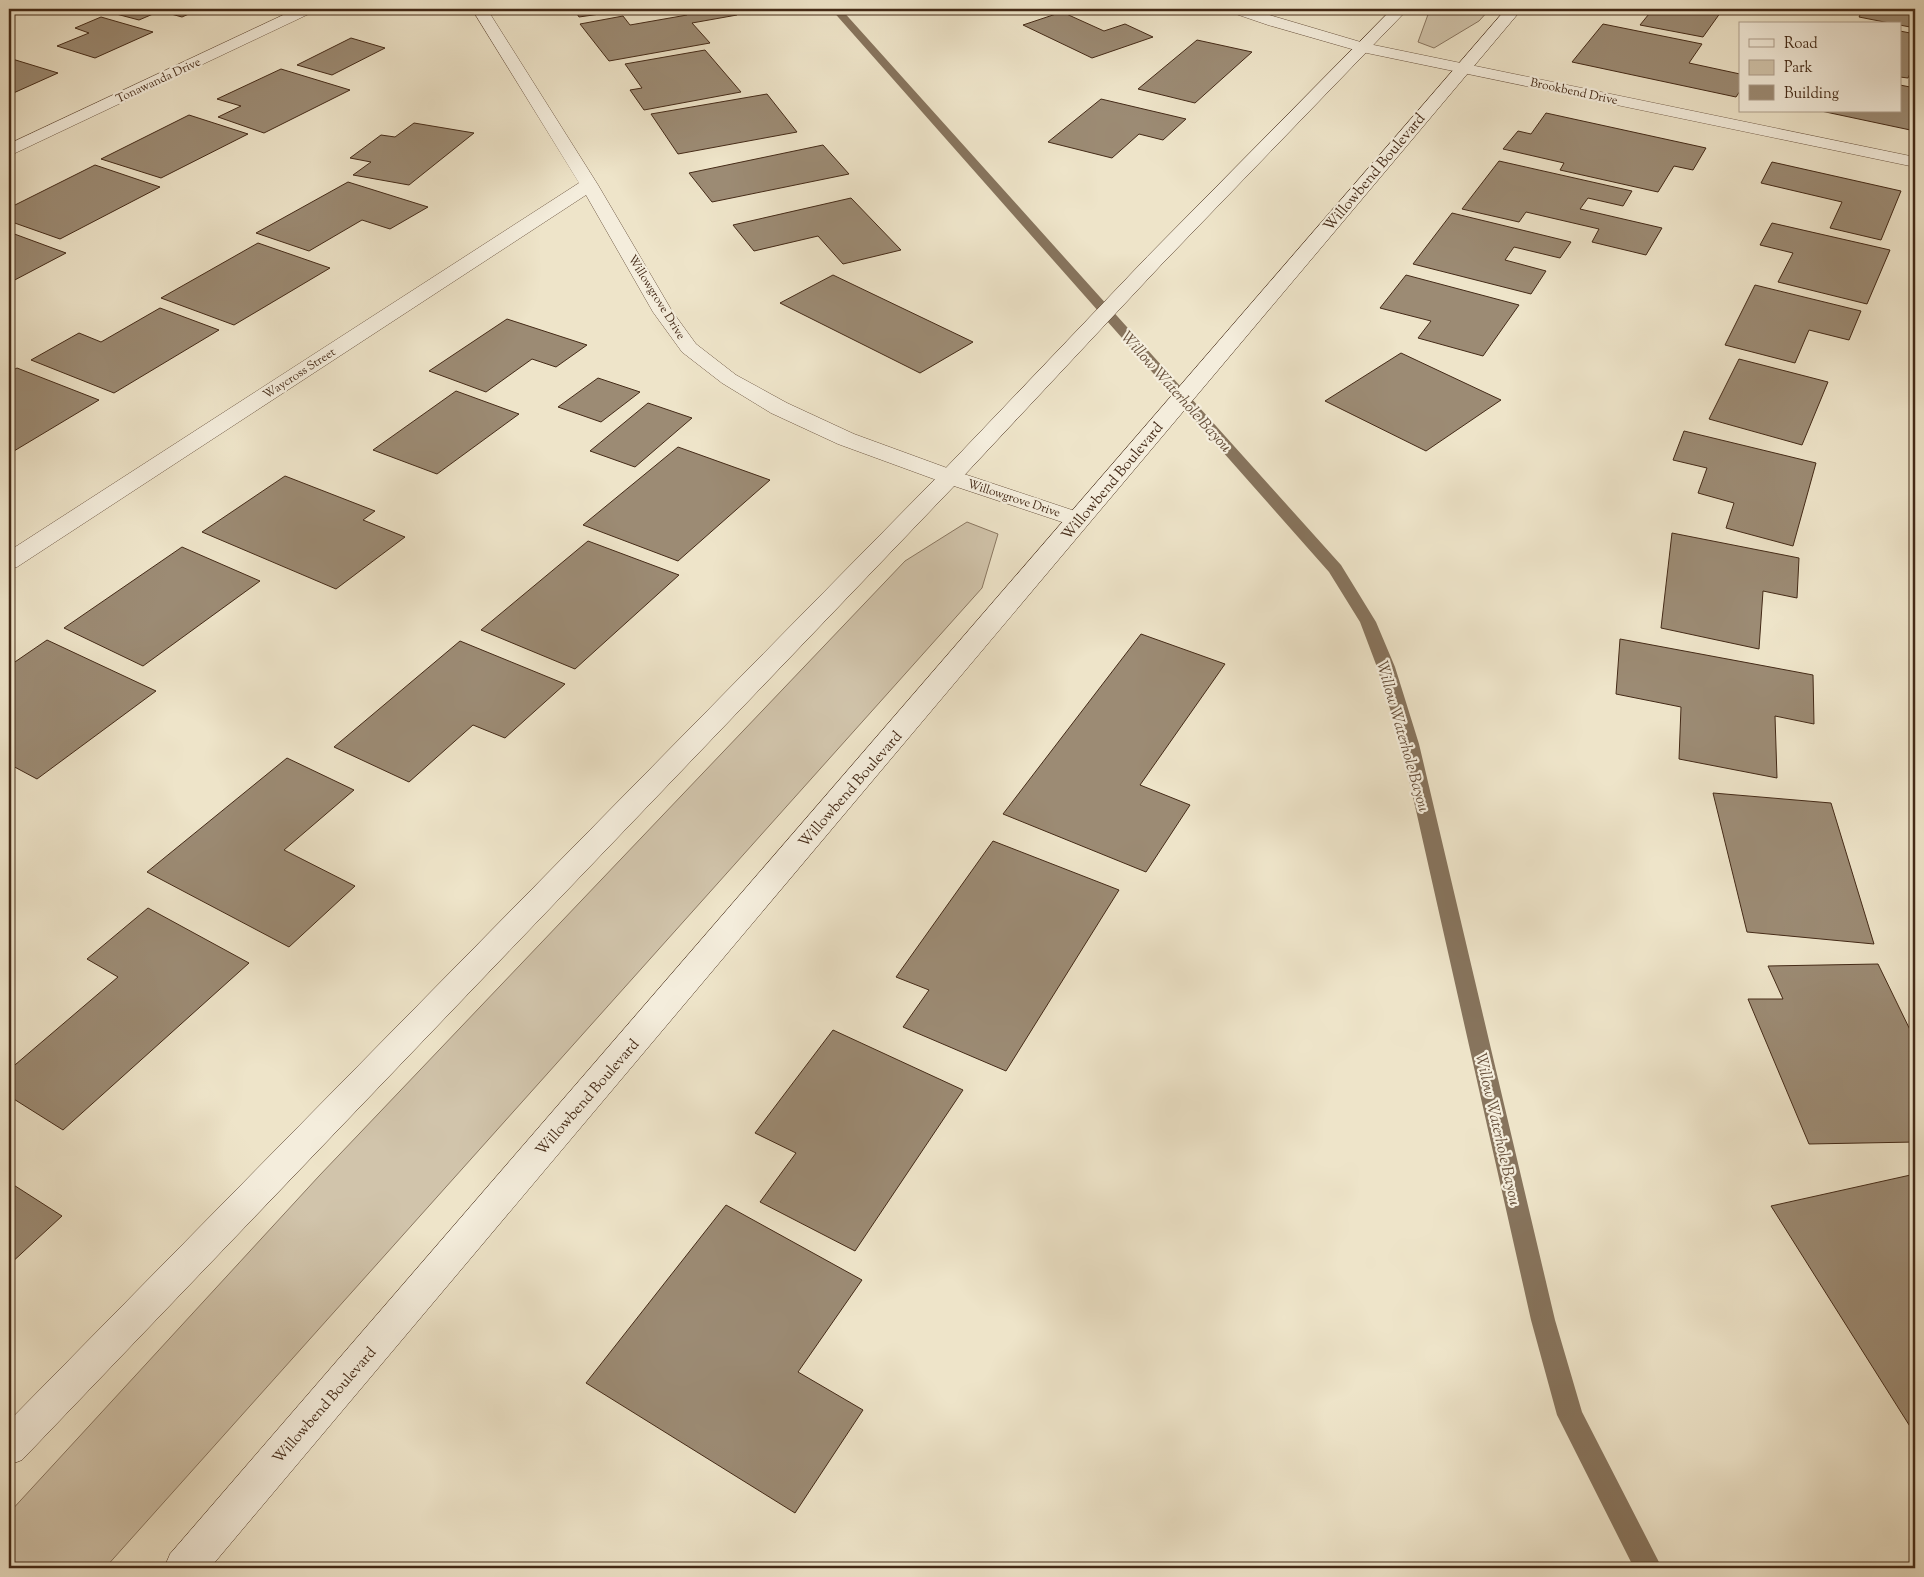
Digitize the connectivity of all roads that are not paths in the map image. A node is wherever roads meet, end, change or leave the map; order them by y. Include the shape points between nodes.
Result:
1 (308, 9) edge
2 (479, 9) edge
3 (1235, 9) edge
4 (1400, 9) edge
5 (1514, 9) edge
6 (1362, 47) junction
7 (1462, 68) junction
8 (9, 151) edge
9 (1915, 162) edge
10 (589, 184) junction
11 (950, 477) junction
12 (1079, 520) junction
13 (9, 562) edge
14 (9, 1447) edge
15 (184, 1568) edge

1 - 8 main road, Tonawanda Drive
2 - 10 main road, Willowgrove Drive
3 - 6 main road, Brookbend Drive
4 - 6 main road
5 - 7 main road, Willowbend Boulevard
6 - 7 main road, Brookbend Drive
6 - 11 main road
7 - 9 main road, Brookbend Drive
7 - 12 main road, Willowbend Boulevard
10 - 11 main road, Willowgrove Drive via 663,312 689,348 729,379 779,408 846,439
10 - 13 main road, Waycross Street
11 - 12 main road, Willowgrove Drive
11 - 14 main road
12 - 15 main road, Willowbend Boulevard

